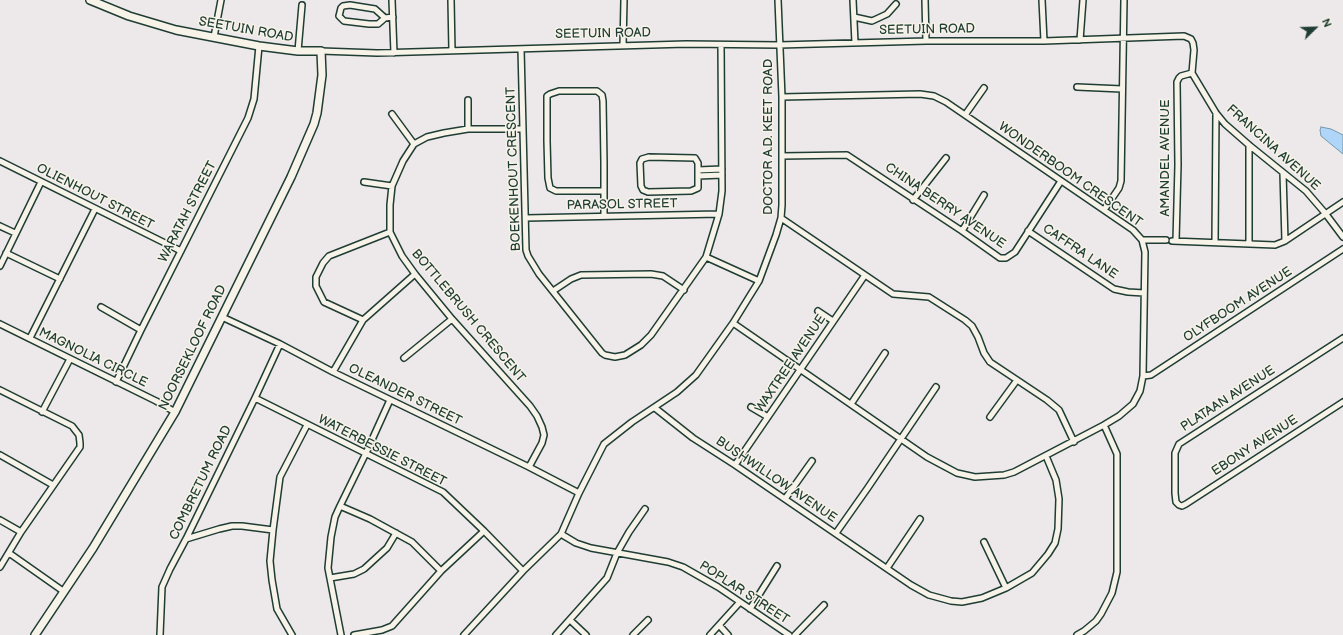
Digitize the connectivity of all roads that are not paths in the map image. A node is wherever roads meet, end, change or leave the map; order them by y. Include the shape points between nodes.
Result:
1 (90, 0) edge
2 (221, 0) edge
3 (392, 0) edge
4 (451, 0) edge
5 (624, 0) edge
6 (778, 0) edge
7 (853, 0) edge
8 (925, 0) edge
9 (1042, 0) edge
10 (1083, 0) edge
11 (1124, 0) edge
12 (896, 4) dead end
13 (302, 5) dead end
14 (393, 17) junction
15 (385, 18) junction
16 (854, 18) junction
17 (214, 37) junction
18 (1123, 39) junction
19 (1080, 40) junction
20 (926, 41) junction
21 (1044, 41) junction
22 (855, 43) junction
23 (721, 45) junction
24 (779, 45) junction
25 (259, 46) junction
26 (623, 46) junction
27 (521, 48) junction
28 (298, 51) junction
29 (452, 51) junction
30 (321, 52) junction
31 (394, 53) junction
32 (1192, 73) junction
33 (1077, 87) dead end
34 (984, 88) dead end
35 (1122, 89) junction
36 (782, 97) junction
37 (468, 100) dead end
38 (1216, 113) junction
39 (392, 114) dead end
40 (965, 115) junction
41 (468, 129) junction
42 (523, 129) junction
43 (414, 144) junction
44 (1249, 144) junction
45 (782, 156) junction
46 (946, 158) dead end
47 (0, 161) edge
48 (722, 172) junction
49 (698, 173) junction
50 (1283, 173) junction
51 (42, 182) junction
52 (364, 182) dead end
53 (1061, 182) junction
54 (392, 186) junction
55 (604, 191) junction
56 (984, 195) dead end
57 (914, 200) junction
58 (1343, 202) edge
59 (95, 209) junction
60 (1104, 210) junction
61 (1325, 213) junction
62 (719, 214) junction
63 (604, 216) junction
64 (526, 218) junction
65 (781, 218) junction
66 (0, 226) edge
67 (962, 231) junction
68 (1028, 231) junction
69 (390, 232) junction
70 (15, 233) junction
71 (1343, 237) edge
72 (1142, 240) junction
73 (1166, 240) dead end
74 (1285, 241) junction
75 (1215, 242) junction
76 (1249, 244) junction
77 (1343, 249) edge
78 (181, 251) junction
79 (6, 253) junction
80 (706, 256) junction
81 (0, 266) edge
82 (415, 274) junction
83 (865, 275) junction
84 (60, 279) junction
85 (759, 281) junction
86 (684, 290) junction
87 (553, 291) junction
88 (1144, 292) junction
89 (101, 307) dead end
90 (818, 311) dead end
91 (222, 317) junction
92 (452, 318) junction
93 (363, 320) junction
94 (834, 321) junction
95 (733, 323) junction
96 (0, 324) edge
97 (141, 330) junction
98 (30, 338) junction
99 (1343, 338) edge
100 (280, 344) junction
101 (885, 354) dead end
102 (404, 358) dead end
103 (70, 359) junction
104 (801, 370) junction
105 (333, 372) junction
106 (1144, 376) junction
107 (1017, 380) junction
108 (116, 382) junction
109 (936, 387) dead end
110 (0, 390) edge
111 (255, 398) junction
112 (390, 400) junction
113 (1343, 402) edge
114 (851, 404) junction
115 (751, 407) dead end
116 (654, 408) junction
117 (42, 412) junction
118 (175, 412) junction
119 (768, 417) junction
120 (990, 417) dead end
121 (307, 425) junction
122 (1104, 425) junction
123 (901, 439) junction
124 (1074, 442) junction
125 (366, 453) junction
126 (0, 455) edge
127 (1046, 456) junction
128 (812, 461) dead end
129 (736, 465) junction
130 (529, 467) junction
131 (53, 485) junction
132 (579, 493) junction
133 (785, 499) junction
134 (1178, 505) joint
135 (340, 506) junction
136 (645, 509) dead end
137 (920, 519) dead end
138 (0, 520) edge
139 (273, 530) junction
140 (484, 531) junction
141 (21, 532) junction
142 (396, 533) junction
143 (561, 534) junction
144 (836, 534) junction
145 (186, 539) junction
146 (984, 542) dead end
147 (9, 553) junction
148 (617, 553) junction
149 (777, 566) dead end
150 (0, 567) edge
151 (887, 568) junction
152 (441, 571) junction
153 (524, 572) junction
154 (330, 578) junction
155 (1006, 588) junction
156 (63, 591) junction
157 (740, 602) junction
158 (824, 605) dead end
159 (750, 610) junction
160 (570, 620) junction
161 (648, 620) dead end
162 (719, 625) junction
163 (35, 635) edge
164 (158, 635) edge
165 (292, 635) edge
166 (341, 635) edge
167 (354, 635) edge
168 (464, 635) edge
169 (556, 635) edge
170 (586, 635) edge
171 (633, 635) edge
172 (710, 635) edge
173 (728, 635) edge
174 (789, 635) edge
175 (795, 635) edge
176 (1077, 635) edge

1 - 17 street, SEETUIN ROAD via 129,16 176,30
2 - 17 street
3 - 14 street
4 - 29 street
5 - 26 street
6 - 24 street, DOCTOR A.D. KEET ROAD
7 - 16 street
8 - 20 street
9 - 21 street
10 - 19 street
11 - 18 street
12 - 16 street via 894,11 872,21
13 - 28 street
14 - 15 street
14 - 31 street
15 - 15 street via 375,9 350,5 343,6 340,12 341,18 346,22 378,24
16 - 22 street
17 - 25 street, SEETUIN ROAD
18 - 19 street, SEETUIN ROAD
18 - 32 street, SEETUIN ROAD via 1184,36 1191,39 1194,46
18 - 35 street
19 - 21 street, SEETUIN ROAD
20 - 21 street, SEETUIN ROAD
20 - 22 street, SEETUIN ROAD
22 - 24 street, SEETUIN ROAD
23 - 24 street, SEETUIN ROAD
23 - 26 street, SEETUIN ROAD
23 - 48 street, BOEKENHOUT CRESCENT
24 - 36 street, DOCTOR A.D. KEET ROAD
25 - 28 street, SEETUIN ROAD
25 - 78 street, WARATAH STREET via 254,99 248,118
26 - 27 street, SEETUIN ROAD
27 - 29 street, SEETUIN ROAD
27 - 42 street, BOEKENHOUT CRESCENT
28 - 30 street, SEETUIN ROAD
29 - 31 street, SEETUIN ROAD
30 - 31 street, SEETUIN ROAD
30 - 91 street, NOORSEKLOOF ROAD via 322,76 314,124 291,177
32 - 38 street, FRANCINA AVENUE
32 - 75 street, AMANDEL AVENUE via 1182,76 1177,82 1178,165 1174,241
33 - 35 street
34 - 40 street
35 - 60 street via 1121,181
36 - 40 street, WONDERBOOM CRESCENT via 927,94 941,99
36 - 45 street, DOCTOR A.D. KEET ROAD
37 - 41 street
38 - 44 street, FRANCINA AVENUE
38 - 75 street
39 - 43 street
40 - 53 street, WONDERBOOM CRESCENT
41 - 42 street
41 - 43 street via 444,133
42 - 64 street, BOEKENHOUT CRESCENT
43 - 54 street, BOTTLEBRUSH CRESCENT
44 - 50 street, FRANCINA AVENUE
44 - 76 street
45 - 57 street, CHINA BERRY AVENUE via 848,155
45 - 65 street, DOCTOR A.D. KEET ROAD
46 - 57 street
47 - 51 street, OLIENHOUT STREET
48 - 49 street
48 - 62 street, BOEKENHOUT CRESCENT
49 - 49 street via 697,160 692,157 644,158 640,163 641,186 648,192 694,190 698,188
50 - 61 street, FRANCINA AVENUE via 1306,191
50 - 74 street
51 - 59 street, OLIENHOUT STREET
51 - 70 street
52 - 54 street
53 - 60 street, WONDERBOOM CRESCENT
53 - 68 street, CHINA BERRY AVENUE
54 - 69 street, BOTTLEBRUSH CRESCENT
55 - 55 street via 602,95 597,91 559,91 550,94 547,96 550,188 556,191
55 - 63 street
56 - 67 street
57 - 67 street, CHINA BERRY AVENUE
58 - 61 street
59 - 78 street, OLIENHOUT STREET
59 - 84 street
60 - 72 street, WONDERBOOM CRESCENT via 1133,230
61 - 71 street, FRANCINA AVENUE
61 - 74 street
62 - 63 street, PARASOL STREET
62 - 80 street, BOEKENHOUT CRESCENT
63 - 64 street, PARASOL STREET
64 - 87 street, BOEKENHOUT CRESCENT via 528,256
65 - 83 street
65 - 85 street, DOCTOR A.D. KEET ROAD
66 - 70 street
67 - 68 street, CHINA BERRY AVENUE via 1004,259 1015,252
68 - 88 street, CAFFRA LANE via 1114,289
69 - 82 street, BOTTLEBRUSH CRESCENT
69 - 93 street via 330,256 316,277 316,286 324,302
70 - 79 street
72 - 73 street
72 - 88 street, WONDERBOOM CRESCENT via 1145,256
74 - 76 street, AMANDEL AVENUE via 1269,246
75 - 76 street, AMANDEL AVENUE
77 - 106 street, OLYFBOOM AVENUE via 1151,375
78 - 97 street, WARATAH STREET
79 - 81 street
79 - 84 street
80 - 85 street
80 - 86 street, BOEKENHOUT CRESCENT
82 - 92 street, BOTTLEBRUSH CRESCENT
82 - 93 street
83 - 94 street, WAXTREE AVENUE
83 - 107 street via 893,294 929,297 965,320 972,326 987,358
84 - 98 street
85 - 95 street, DOCTOR A.D. KEET ROAD
86 - 87 street via 663,276 651,274 581,275
86 - 87 street, BOEKENHOUT CRESCENT via 641,345 616,357 602,353
88 - 106 street, WONDERBOOM CRESCENT
89 - 97 street
90 - 94 street
91 - 100 street, OLEANDER STREET
91 - 118 street, NOORSEKLOOF ROAD
92 - 102 street
92 - 130 street, BOTTLEBRUSH CRESCENT via 537,416 544,435
93 - 105 street
94 - 104 street, WAXTREE AVENUE
95 - 104 street, WONDERBOOM CRESCENT
95 - 116 street, DOCTOR A.D. KEET ROAD via 696,375 678,392
96 - 98 street, MAGNOLIA CIRCLE
97 - 108 street, WARATAH STREET
98 - 103 street, MAGNOLIA CIRCLE
99 - 134 street, PLATAAN AVENUE via 1179,444 1175,454 1175,500
100 - 105 street, OLEANDER STREET
100 - 111 street, COMBRETUM ROAD
101 - 114 street
103 - 108 street, MAGNOLIA CIRCLE
103 - 117 street
104 - 114 street, WONDERBOOM CRESCENT
104 - 119 street, WAXTREE AVENUE
105 - 112 street, OLEANDER STREET
106 - 122 street, WONDERBOOM CRESCENT via 1133,404
107 - 120 street
107 - 124 street via 1059,410
108 - 118 street, MAGNOLIA CIRCLE
109 - 123 street
110 - 117 street
111 - 121 street, WATERBESSIE STREET
111 - 145 street, COMBRETUM ROAD
112 - 125 street
112 - 130 street, OLEANDER STREET
113 - 134 street, EBONY AVENUE via 1186,504
114 - 123 street, WONDERBOOM CRESCENT
115 - 119 street
116 - 129 street, BUSHWILLOW AVENUE via 693,438
116 - 132 street, DOCTOR A.D. KEET ROAD via 604,444
117 - 131 street via 75,428 80,439 80,447
118 - 156 street, NOORSEKLOOF ROAD via 93,548
119 - 129 street, WAXTREE AVENUE
121 - 125 street, WATERBESSIE STREET
121 - 139 street via 280,477
122 - 124 street, WONDERBOOM CRESCENT
122 - 176 street via 1117,454 1117,572 1112,593 1101,614
123 - 127 street, WONDERBOOM CRESCENT via 941,466 975,477 1004,475
123 - 144 street
124 - 127 street, WONDERBOOM CRESCENT
125 - 135 street
125 - 140 street, WATERBESSIE STREET via 443,492
126 - 131 street
127 - 155 street, BUSHWILLOW AVENUE via 1058,485 1058,529 1055,543 1032,573
128 - 133 street
129 - 133 street, BUSHWILLOW AVENUE
130 - 132 street, OLEANDER STREET
131 - 141 street
132 - 143 street, DOCTOR A.D. KEET ROAD
133 - 144 street, BUSHWILLOW AVENUE
135 - 142 street
135 - 154 street via 331,537 328,568
136 - 148 street
137 - 151 street
138 - 141 street
139 - 145 street via 232,526
139 - 165 street via 270,562 274,594 277,609
140 - 152 street
140 - 153 street, WATERBESSIE STREET
141 - 147 street
142 - 152 street via 412,542
142 - 154 street via 387,548 364,569 354,574
143 - 148 street, POPLAR STREET via 576,543
143 - 153 street, DOCTOR A.D. KEET ROAD
144 - 151 street, BUSHWILLOW AVENUE
145 - 164 street, COMBRETUM ROAD via 162,587
146 - 155 street
147 - 150 street
147 - 156 street
148 - 157 street, POPLAR STREET via 683,567 718,586
148 - 160 street via 607,578
149 - 159 street
151 - 155 street, BUSHWILLOW AVENUE via 920,590 951,601 962,602 982,598
152 - 167 street via 392,626
153 - 168 street, DOCTOR A.D. KEET ROAD
154 - 166 street
156 - 163 street, NOORSEKLOOF ROAD
157 - 159 street, POPLAR STREET
157 - 162 street
158 - 175 street, POPLAR STREET
159 - 174 street, POPLAR STREET
160 - 169 street
160 - 170 street
161 - 171 street
162 - 172 street
162 - 173 street

